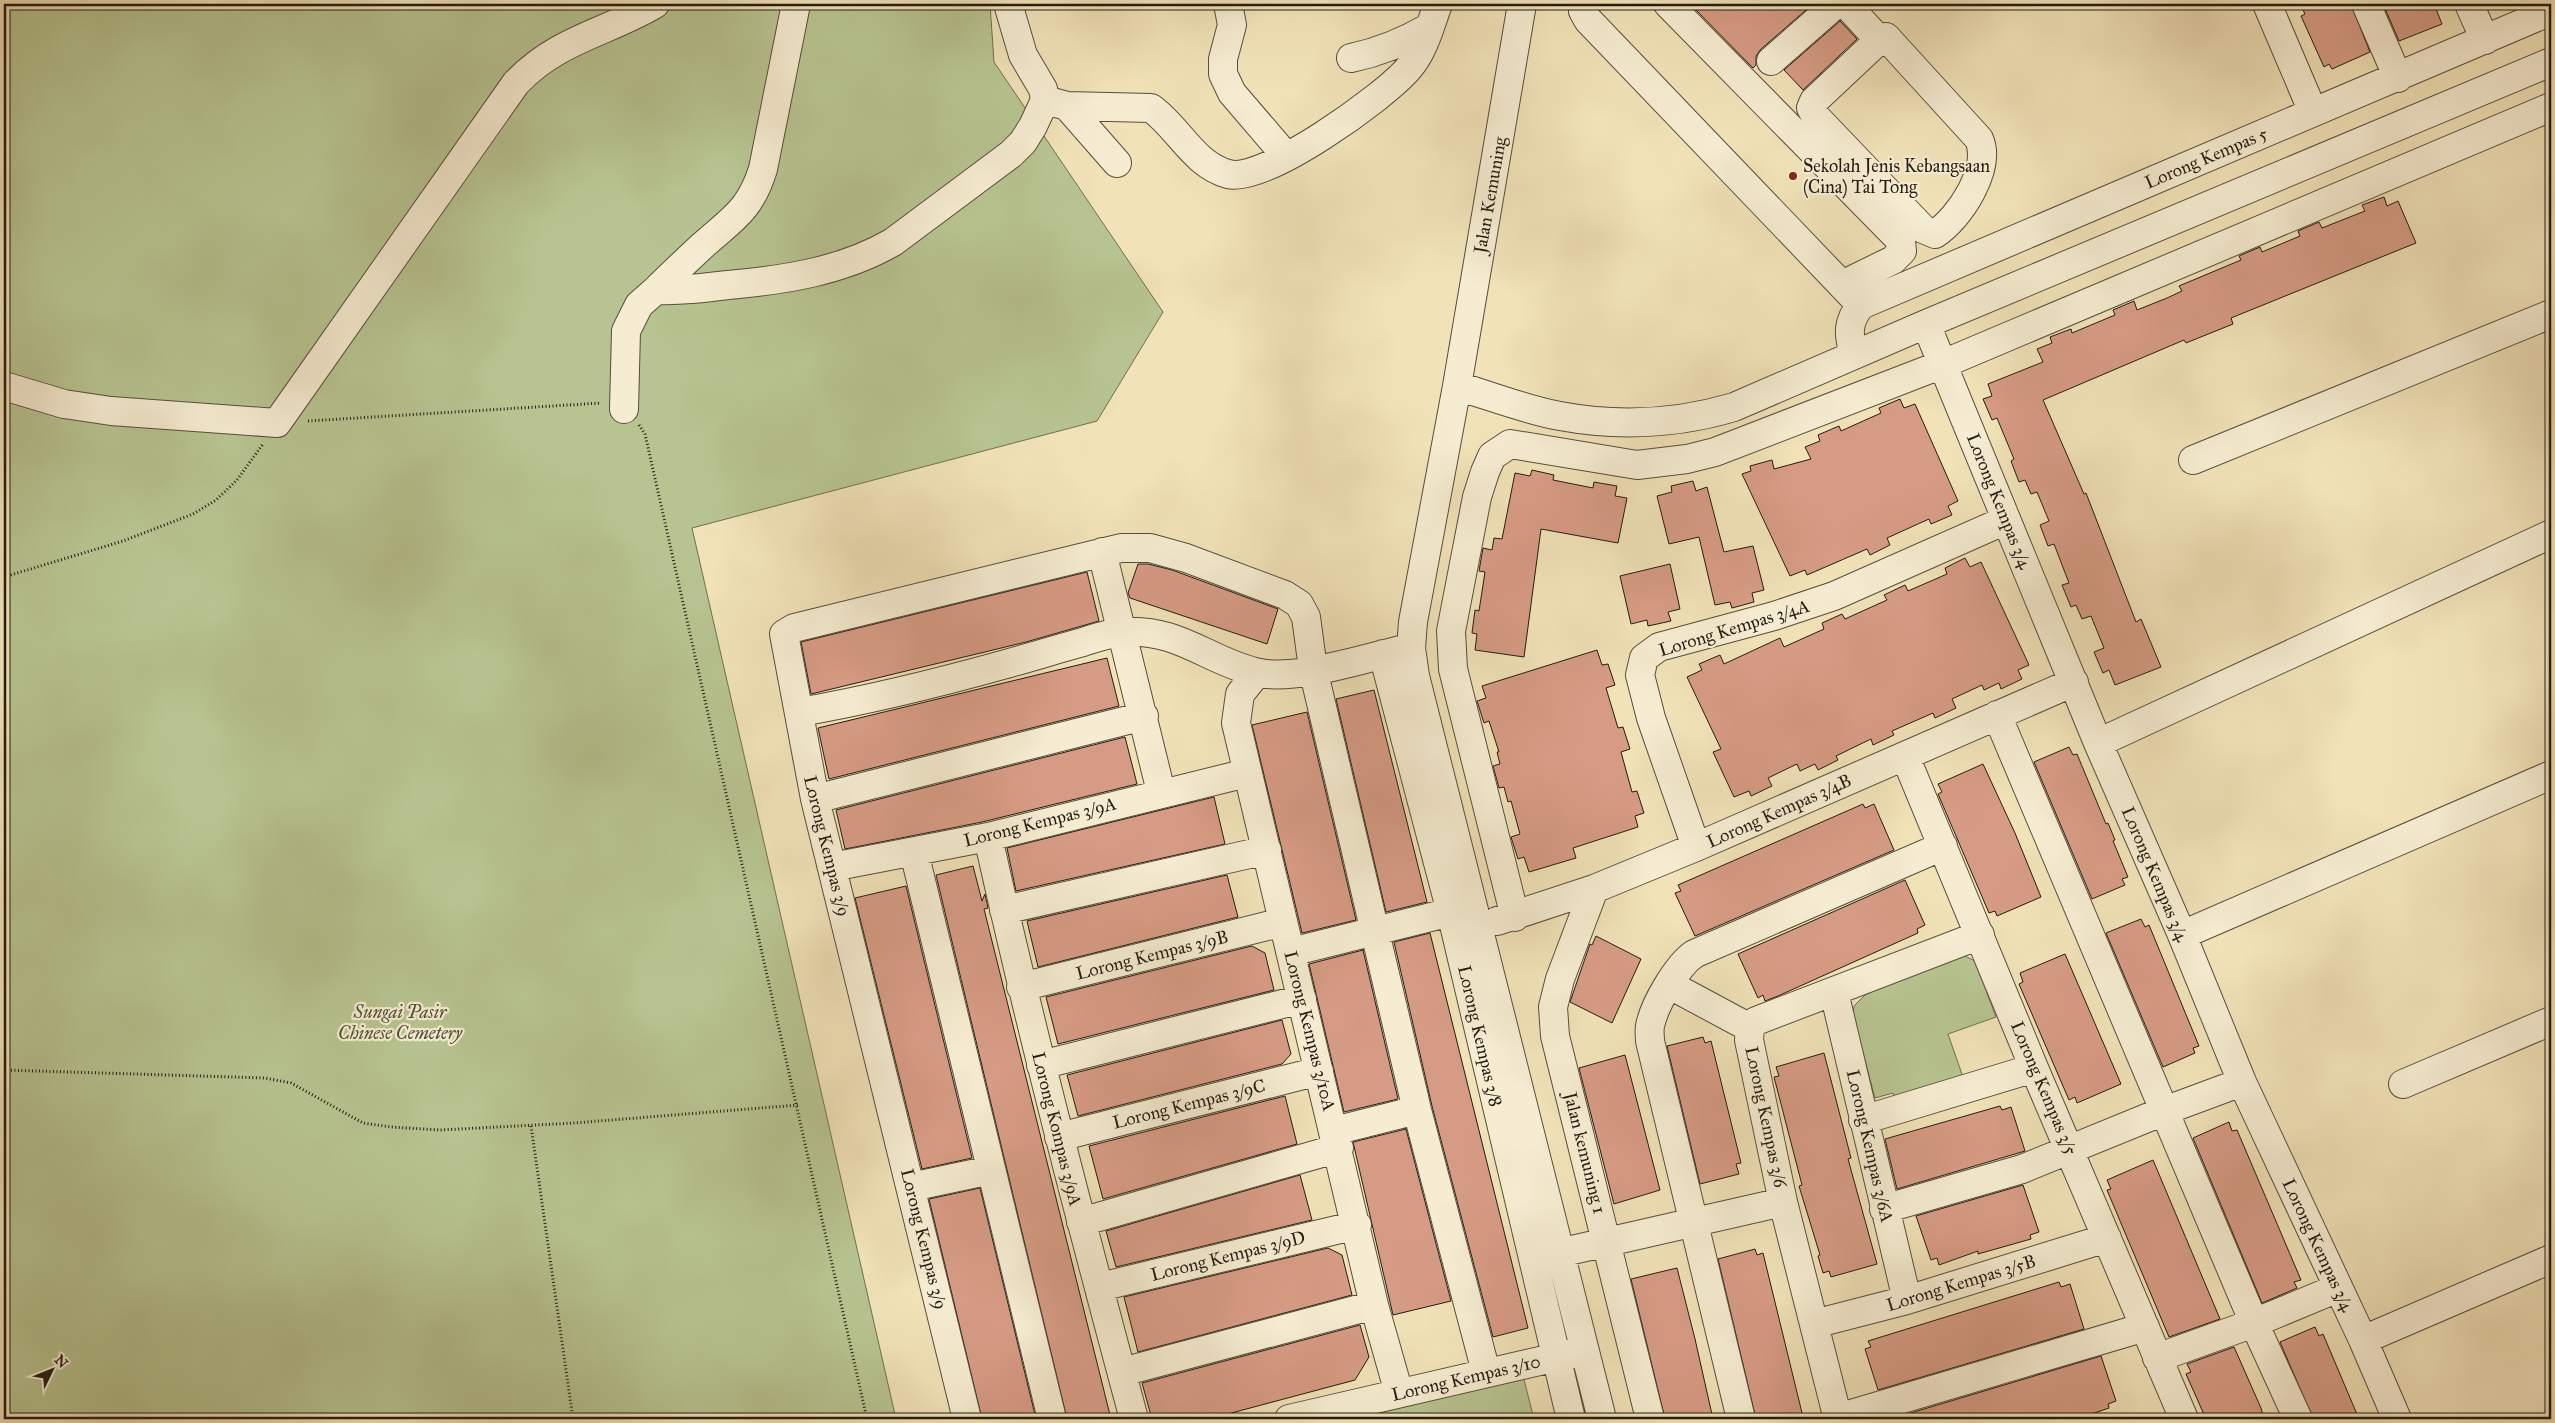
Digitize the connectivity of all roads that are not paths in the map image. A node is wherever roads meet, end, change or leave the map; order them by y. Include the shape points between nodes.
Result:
1 (655, 4) edge
2 (796, 4) edge
3 (1008, 4) edge
4 (1228, 4) edge
5 (1522, 4) edge
6 (1586, 4) edge
7 (1668, 4) edge
8 (1836, 4) edge
9 (1846, 4) edge
10 (2267, 4) edge
11 (2366, 4) edge
12 (2469, 4) edge
13 (2551, 11) edge
14 (1434, 15) edge
15 (1879, 40) junction
16 (2485, 40) junction
17 (1351, 58) dead end
18 (1771, 61) dead end
19 (2551, 62) edge
20 (2398, 78) junction
21 (1056, 103) junction
22 (2551, 107) edge
23 (2314, 112) junction
24 (1286, 156) junction
25 (1117, 162) dead end
26 (1935, 234) junction
27 (1942, 270) junction
28 (1842, 285) junction
29 (656, 290) junction
30 (1861, 305) junction
31 (2551, 314) edge
32 (1926, 324) junction
33 (1854, 355) junction
34 (1943, 364) junction
35 (4, 386) edge
36 (1458, 386) junction
37 (624, 409) road end
38 (2193, 460) dead end
39 (2006, 520) junction
40 (2551, 534) edge
41 (1102, 552) junction
42 (1122, 632) junction
43 (1412, 648) junction
44 (1384, 654) junction
45 (1246, 669) junction
46 (1313, 669) junction
47 (2074, 682) junction
48 (800, 712) junction
49 (1998, 715) junction
50 (1144, 716) junction
51 (2098, 743) junction
52 (1906, 756) junction
53 (1247, 773) junction
54 (2551, 775) edge
55 (1161, 792) junction
56 (814, 799) junction
57 (988, 837) junction
58 (1943, 846) junction
59 (1696, 847) junction
60 (1267, 850) junction
61 (914, 852) junction
62 (832, 867) junction
63 (1594, 889) junction
64 (1004, 910) junction
65 (1450, 912) junction
66 (1515, 917) junction
67 (1283, 922) junction
68 (1478, 926) junction
69 (1375, 931) junction
70 (1980, 935) junction
71 (2182, 935) junction
72 (1291, 952) junction
73 (1670, 985) junction
74 (1021, 987) junction
75 (1834, 992) junction
76 (1302, 999) junction
77 (2551, 1021) edge
78 (1750, 1028) junction
79 (1041, 1065) junction
80 (2034, 1068) junction
81 (1319, 1070) junction
82 (2242, 1082) junction
83 (2403, 1084) dead end
84 (1417, 1110) junction
85 (2164, 1111) junction
86 (1863, 1120) junction
87 (1059, 1137) junction
88 (1336, 1140) junction
89 (2070, 1150) junction
90 (991, 1170) junction
91 (911, 1187) junction
92 (1783, 1202) junction
93 (1884, 1209) junction
94 (1081, 1222) junction
95 (1692, 1223) junction
96 (1357, 1225) junction
97 (2107, 1238) junction
98 (1607, 1241) junction
99 (1559, 1253) junction
100 (2551, 1259) edge
101 (1100, 1287) junction
102 (2338, 1288) junction
103 (1907, 1300) junction
104 (1374, 1305) junction
105 (2254, 1323) junction
106 (1814, 1324) junction
107 (2144, 1326) junction
108 (2363, 1340) junction
109 (1585, 1351) junction
110 (1557, 1357) junction
111 (2157, 1358) junction
112 (1122, 1372) junction
113 (1486, 1372) junction
114 (1400, 1393) junction
115 (967, 1419) edge
116 (1052, 1419) edge
117 (1134, 1419) edge
118 (1290, 1419) edge
119 (1571, 1419) edge
120 (1602, 1419) edge
121 (1650, 1419) edge
122 (1741, 1419) edge
123 (1838, 1419) edge
124 (2184, 1419) edge
125 (2298, 1419) edge
126 (2397, 1419) edge

1 - 35 street via 559,48 529,69 516,83 277,423 111,411 64,404
2 - 29 street via 765,161 756,191 730,224
3 - 21 street via 1023,55 1043,89
4 - 24 street via 1232,25 1223,59 1223,74 1232,94
5 - 36 street, Jalan Kemuning
6 - 28 street via 1583,11 1588,20
7 - 28 street via 1901,241 1902,251 1893,260
8 - 18 street
9 - 15 street
10 - 23 street
11 - 20 street
12 - 16 street
13 - 16 street, Lorong Kempas 5
14 - 17 street via 1403,42 1380,52
14 - 24 street via 1424,45 1394,84 1333,131
15 - 26 street via 1886,37 1892,42 1982,147 1983,160 1971,190 1958,211
15 - 26 street via 1811,108 1923,228
16 - 20 street, Lorong Kempas 5
19 - 32 street
20 - 23 street, Lorong Kempas 5
21 - 24 street via 1151,108 1194,153 1219,171 1231,175 1251,173
21 - 25 street
21 - 29 street via 1011,154 893,242 871,254 776,281 681,291
22 - 34 street
23 - 27 street, Lorong Kempas 5
26 - 27 street
27 - 30 street, Lorong Kempas 5
28 - 30 street
29 - 37 street via 639,306 626,331
30 - 33 street via 1849,324 1848,336
31 - 38 street
32 - 33 street
32 - 34 street, Lorong Kempas 3/4
33 - 36 street via 1734,407 1663,422 1620,423 1559,416
34 - 39 street, Lorong Kempas 3/4
34 - 66 street via 1715,452 1687,459 1637,465 1510,444 1492,456 1477,497 1451,631 1451,649
36 - 43 street, Jalan Kemuning via 1428,534 1413,622
39 - 47 street, Lorong Kempas 3/4
39 - 59 street, Lorong Kempas 3/4A via 1834,596 1774,616 1658,647 1644,658 1640,674 1651,718
40 - 51 street
41 - 42 street
41 - 46 street via 1150,548 1285,595 1299,604 1306,617
41 - 48 street, Lorong Kempas 3/9 via 794,628 784,634 784,642
42 - 45 street via 1169,636
42 - 48 street via 978,672
42 - 50 street
43 - 44 street
43 - 68 street, Jalan Kemuning via 1415,676
44 - 46 street
44 - 65 street, Lorong Kempas 3/8
45 - 46 street via 1274,674
45 - 53 street, Lorong Kempas 3/10A via 1237,704 1236,724
46 - 69 street
47 - 49 street, Lorong Kempas 3/4B
47 - 51 street, Lorong Kempas 3/4
48 - 56 street, Lorong Kempas 3/9
49 - 52 street, Lorong Kempas 3/4B
49 - 85 street
50 - 55 street
50 - 56 street
51 - 71 street, Lorong Kempas 3/4
52 - 58 street, Lorong Kempas 3/5
52 - 59 street, Lorong Kempas 3/4B
53 - 55 street, Lorong Kempas 3/9A
53 - 60 street, Lorong Kempas 3/10A
54 - 71 street
55 - 57 street, Lorong Kempas 3/9A
56 - 62 street, Lorong Kempas 3/9
57 - 61 street, Lorong Kempas 3/9A
57 - 64 street, Lorong Kompas 3/9A
58 - 70 street, Lorong Kempas 3/5
58 - 73 street via 1694,954 1684,960
59 - 63 street, Lorong Kempas 3/4B
60 - 64 street
60 - 67 street, Lorong Kempas 3/10A
61 - 62 street, Lorong Kempas 3/9A
61 - 90 street
62 - 91 street, Lorong Kempas 3/9
63 - 66 street, Lorong Kempas 3/4B
63 - 98 street, Jalan kemuning 1 via 1560,979 1553,1007 1556,1036
64 - 74 street, Lorong Kompas 3/9A
65 - 69 street
65 - 110 street, Lorong Kempas 3/8
66 - 68 street, Lorong Kempas 3/4B
67 - 72 street, Lorong Kempas 3/10A
67 - 74 street, Lorong Kempas 3/9B
68 - 99 street, Jalan Kemuning
69 - 72 street
69 - 84 street
70 - 75 street, Lorong Kempas 3/6
70 - 80 street, Lorong Kempas 3/5
71 - 82 street, Lorong Kempas 3/4
72 - 76 street, Lorong Kempas 3/10A
73 - 78 street
73 - 95 street via 1649,1027 1650,1041
74 - 79 street, Lorong Kompas 3/9A
75 - 78 street, Lorong Kempas 3/6 via 1756,1021
75 - 86 street, Lorong Kempas 3/6A
76 - 79 street
76 - 81 street, Lorong Kempas 3/10A
77 - 83 street
78 - 92 street, Lorong Kempas 3/6 via 1749,1040
79 - 87 street, Lorong Kompas 3/9A
80 - 86 street
80 - 89 street, Lorong Kempas 3/5
81 - 87 street, Lorong Kempas 3/9C
81 - 88 street, Lorong Kempas 3/10A
82 - 85 street
82 - 102 street, Lorong Kempas 3/4
84 - 88 street
84 - 113 street
85 - 89 street
85 - 105 street
86 - 93 street, Lorong Kempas 3/6A
87 - 94 street, Lorong Kompas 3/9A
88 - 94 street
88 - 96 street, Lorong Kempas 3/10A
89 - 93 street via 2022,1169
89 - 97 street, Lorong Kempas 3/5
90 - 91 street
90 - 116 street
91 - 115 street, Lorong Kempas 3/9
92 - 95 street
92 - 106 street, Lorong Kempas 3/6
93 - 103 street, Lorong Kempas 3/6A
94 - 101 street, Lorong Kompas 3/9A
95 - 98 street
95 - 122 street
96 - 101 street, Lorong Kempas 3/9D
96 - 104 street, Lorong Kempas 3/10A
97 - 103 street, Lorong Kempas 3/5B
97 - 107 street, Lorong Kempas 3/5
98 - 99 street
98 - 121 street, Jalan kemuning 1
99 - 109 street, Jalan Kemuning
100 - 108 street
101 - 112 street, Lorong Kompas 3/9A
102 - 105 street
102 - 108 street, Lorong Kempas 3/4
103 - 106 street, Lorong Kempas 3/5B
104 - 112 street
104 - 114 street, Lorong Kempas 3/10A
105 - 111 street
105 - 125 street
106 - 123 street, Lorong Kempas 3/6
107 - 111 street, Lorong Kempas 3/5
107 - 123 street
108 - 126 street, Lorong Kempas 3/4
109 - 110 street, Lorong Kempas 3/10
109 - 120 street, Jalan Kemuning
110 - 113 street, Lorong Kempas 3/10
110 - 119 street, Lorong Kempas 3/8
111 - 124 street, Lorong Kempas 3/5
112 - 117 street, Lorong Kompas 3/9A
113 - 114 street, Lorong Kempas 3/10
114 - 118 street, Lorong Kempas 3/10

